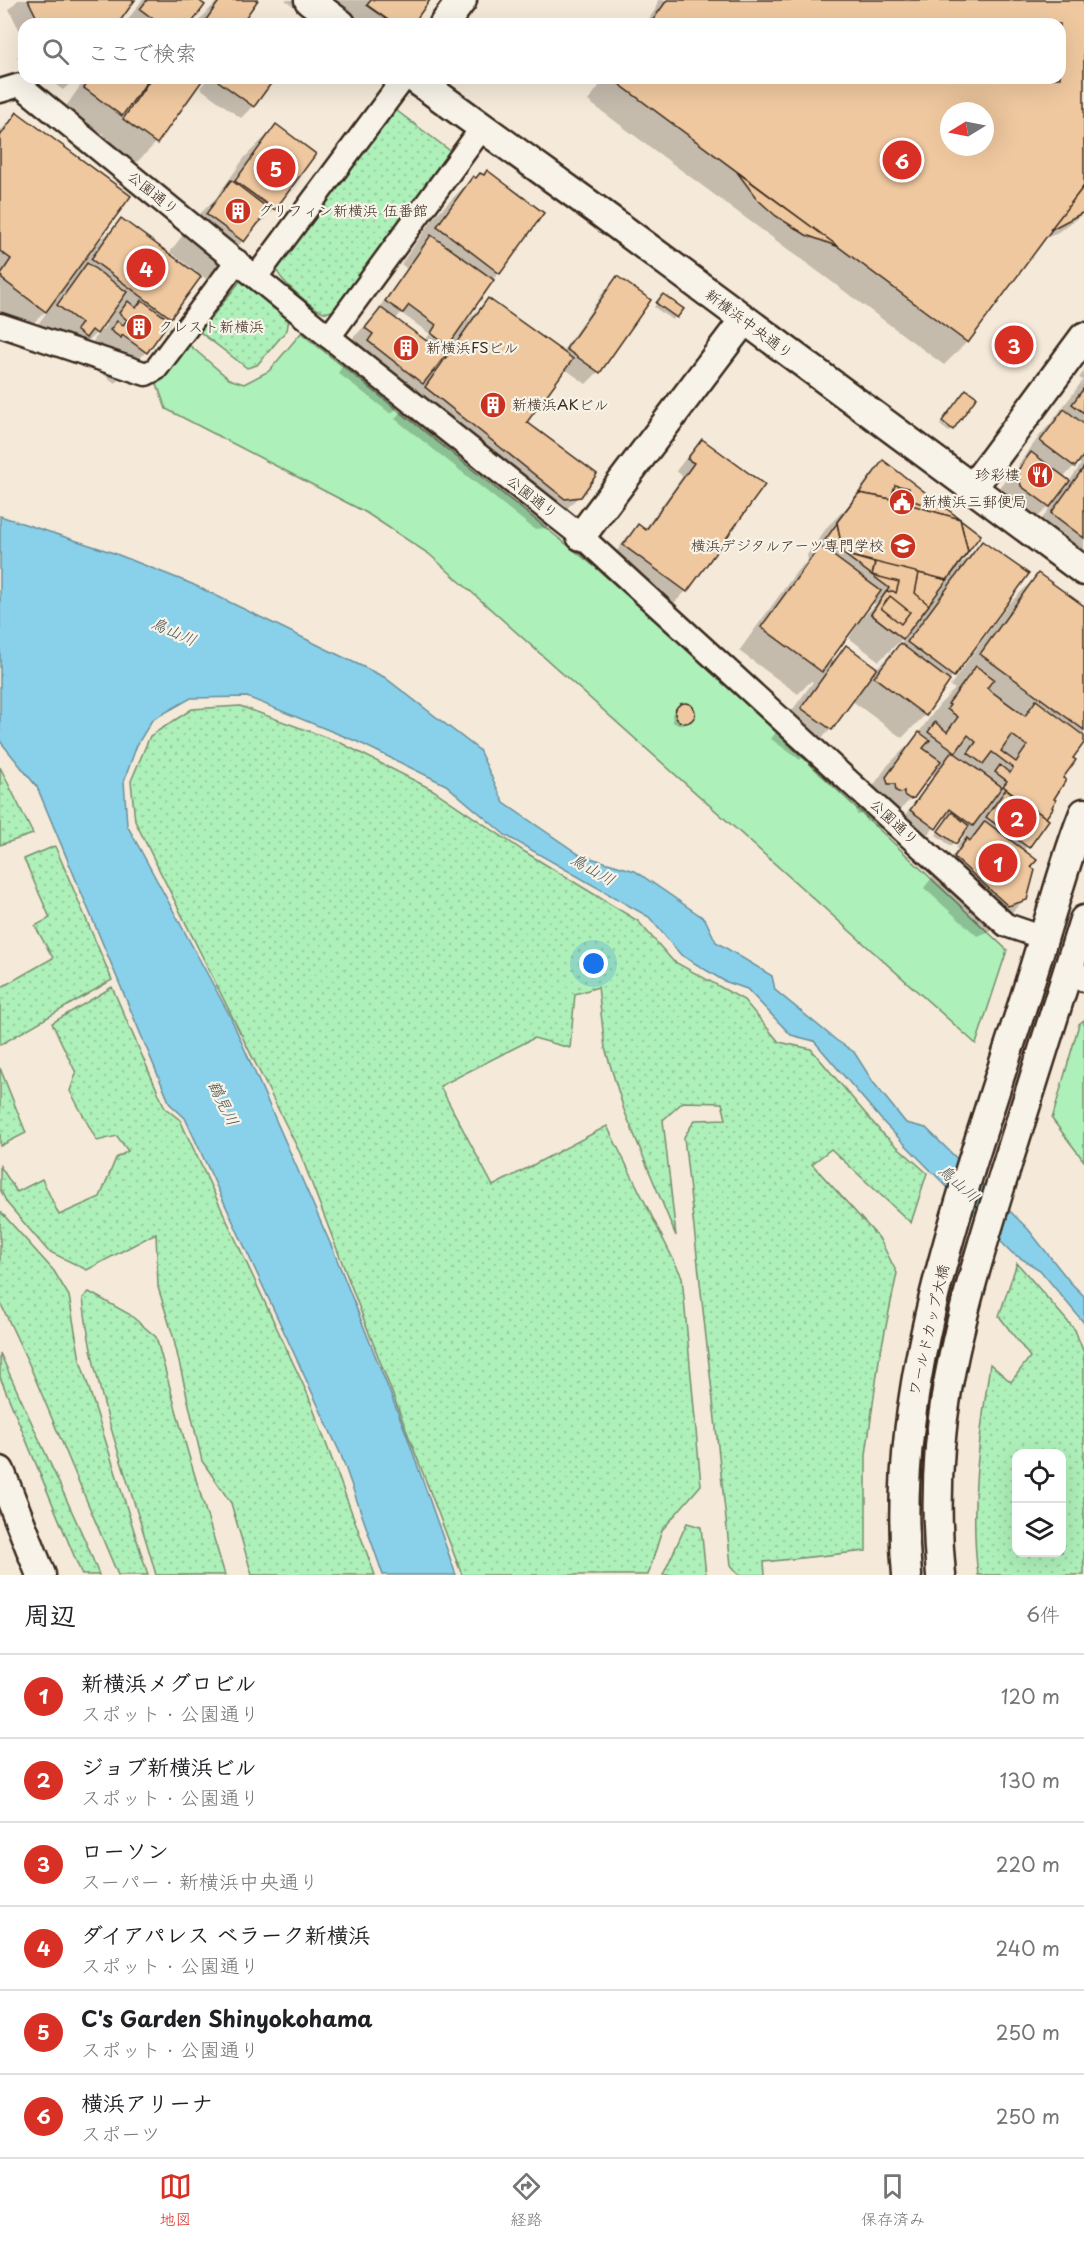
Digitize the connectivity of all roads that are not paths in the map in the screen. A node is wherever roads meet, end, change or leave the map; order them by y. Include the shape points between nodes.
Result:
1 (309, 0) edge
2 (462, 0) edge
3 (333, 18) edge
4 (448, 18) edge
5 (400, 84) edge
6 (422, 84) edge
7 (0, 91) edge
8 (482, 128) junction
9 (237, 261) junction
10 (256, 277) junction
11 (744, 320) junction
12 (0, 326) edge
13 (1084, 337) edge
14 (329, 338) junction
15 (973, 488) junction
16 (581, 536) junction
17 (1084, 571) edge
18 (1084, 813) edge
19 (1084, 920) edge
20 (1044, 938) junction
21 (1077, 973) edge
22 (0, 1471) edge
23 (41, 1575) edge
24 (907, 1575) edge
25 (941, 1575) edge

1 - 3 street
2 - 4 street
5 - 10 street
6 - 8 street, 新横浜中央通り
7 - 9 street, 公園通り via 20,85
8 - 11 street, 新横浜中央通り
8 - 14 street
9 - 10 street, 公園通り
9 - 12 street via 156,369 146,374
10 - 14 street, 公園通り
11 - 15 street, 新横浜中央通り
11 - 16 street
13 - 15 street
14 - 16 street, 公園通り
15 - 17 street, 新横浜中央通り
16 - 20 street, 公園通り via 1006,925
18 - 20 street, ワールドカップ大橋
19 - 21 street, ワールドカップ大橋
20 - 24 street, ワールドカップ大橋 via 940,1278 914,1387 905,1473
21 - 25 street, ワールドカップ大橋 via 1021,1121 977,1267 947,1389 938,1473
22 - 23 street

